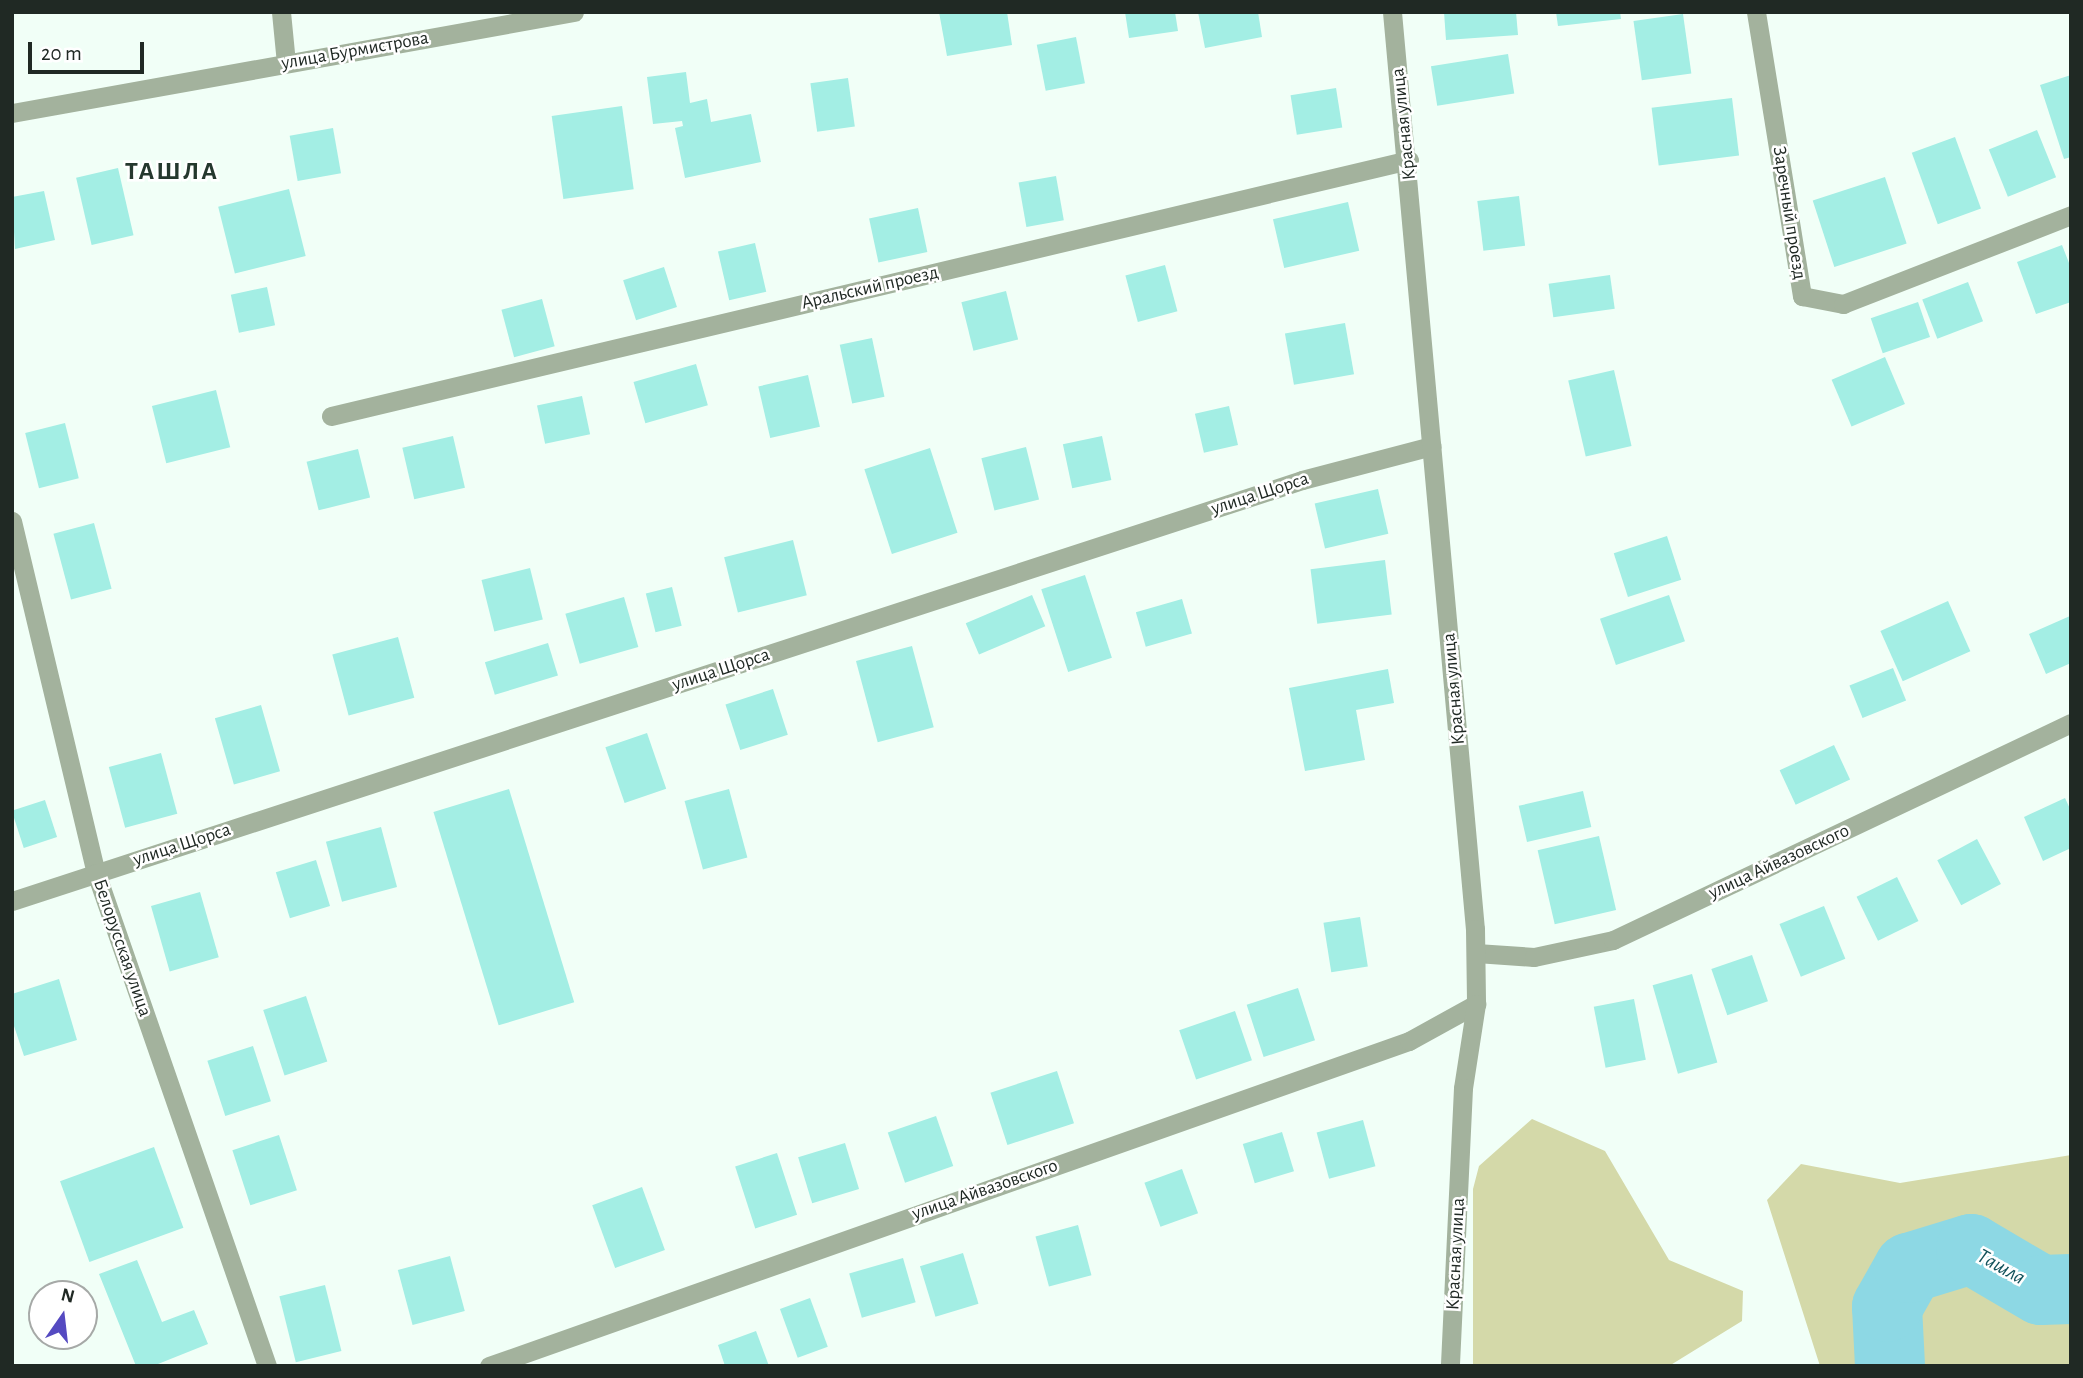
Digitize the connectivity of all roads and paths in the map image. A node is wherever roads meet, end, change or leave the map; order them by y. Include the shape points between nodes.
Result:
1 (281, 12) edge
2 (574, 12) edge
3 (1392, 12) edge
4 (1756, 12) edge
5 (286, 63) junction
6 (12, 113) edge
7 (1409, 160) junction
8 (2071, 215) edge
9 (331, 416) dead end
10 (1432, 446) junction
11 (13, 532) edge
12 (2071, 723) edge
13 (96, 873) junction
14 (12, 901) edge
15 (1476, 953) junction
16 (1476, 1004) junction
17 (267, 1366) edge
18 (489, 1366) edge
19 (1450, 1366) edge

1 - 5 street
2 - 5 street, улица Бурмистрова
3 - 7 street, Красная улица
4 - 8 street, Заречный проезд via 1802,296 1843,304
5 - 6 street, улица Бурмистрова
7 - 9 street, Аральский проезд
7 - 10 street, Красная улица
10 - 13 street, улица Щорса via 1302,480
10 - 15 street, Красная улица
11 - 13 street, Белорусская улица
12 - 15 street, улица Айвазовского via 1614,940 1534,957
13 - 14 street, улица Щорса
13 - 17 street, Белорусская улица
15 - 16 street, Красная улица
16 - 18 street, улица Айвазовского via 1409,1041
16 - 19 street, Красная улица via 1463,1088

